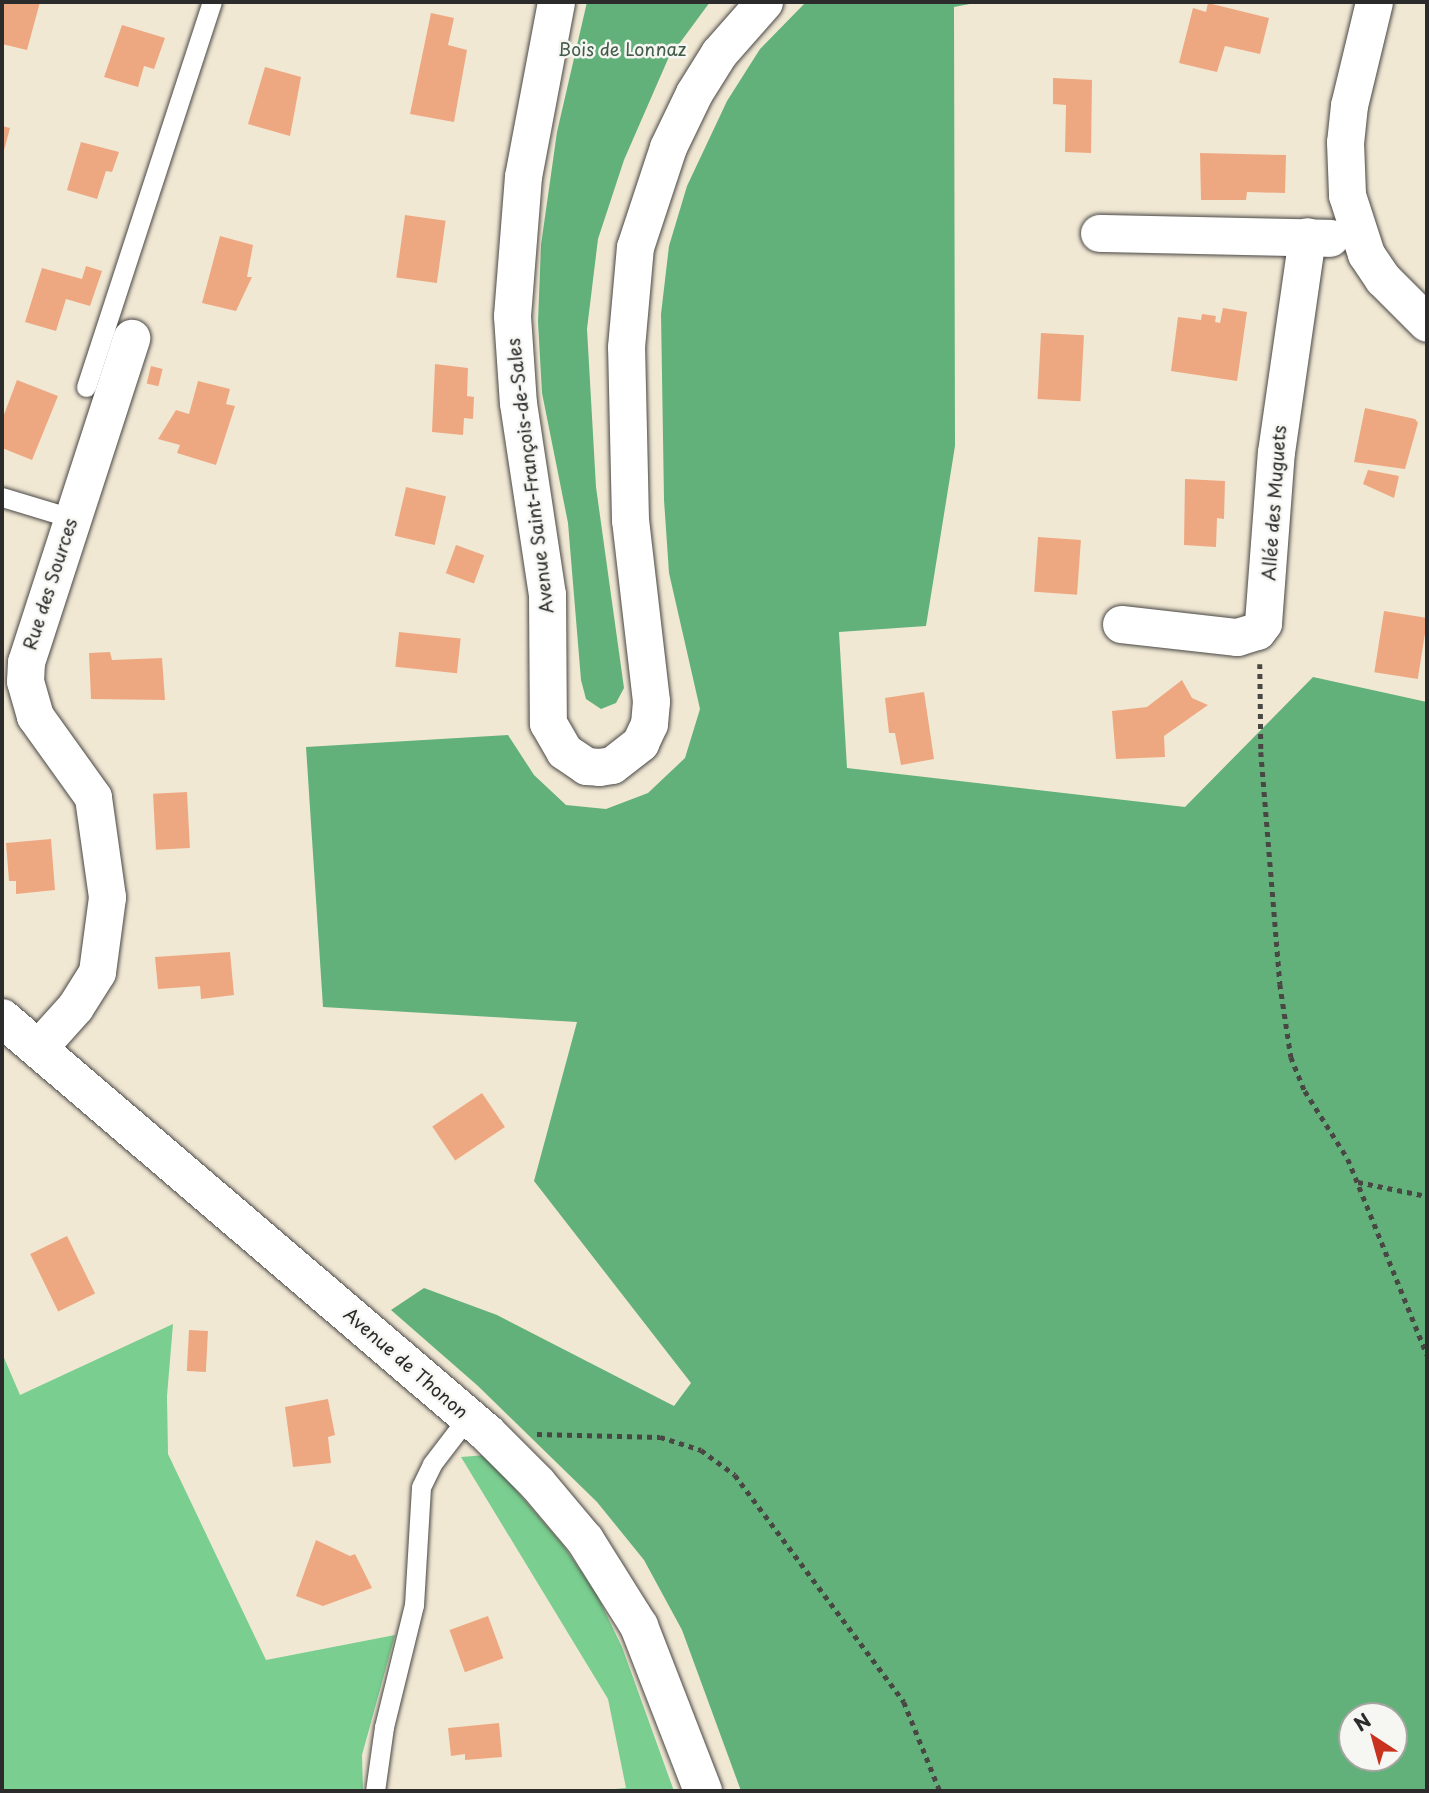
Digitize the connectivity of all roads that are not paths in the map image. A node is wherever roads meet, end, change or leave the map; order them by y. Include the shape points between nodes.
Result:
1 (212, 2) edge
2 (556, 2) edge
3 (764, 2) edge
4 (1374, 2) edge
5 (1099, 233) dead end
6 (1359, 235) junction
7 (1307, 236) junction
8 (1427, 323) edge
9 (131, 338) dead end
10 (86, 387) dead end
11 (2, 497) edge
12 (71, 518) junction
13 (1121, 624) dead end
14 (2, 1018) edge
15 (40, 1047) junction
16 (477, 1425) junction
17 (375, 1791) edge
18 (703, 1791) edge

1 - 10 lane
2 - 3 street, Avenue Saint-François-de-Sales via 523,176 512,316 518,403 547,594 548,723 564,751 586,766 599,767 612,765 640,743 649,724 651,701 630,520 626,347 635,247 668,147 694,93 719,53
4 - 6 street via 1345,142 1347,195
5 - 7 street
6 - 7 street
6 - 8 street via 1383,279
7 - 13 street, Allée des Muguets via 1278,438 1263,622 1257,631 1237,637
9 - 12 street, Rue des Sources
11 - 12 lane
12 - 15 street, Rue des Sources via 29,644 25,681 35,716 93,797 104,859 106,931 97,972 87,990
14 - 15 main road, Avenue de Thonon
15 - 16 main road, Avenue de Thonon
16 - 17 lane via 432,1464 421,1487 414,1605 384,1727
16 - 18 main road, Avenue de Thonon via 559,1508 612,1578 662,1676

